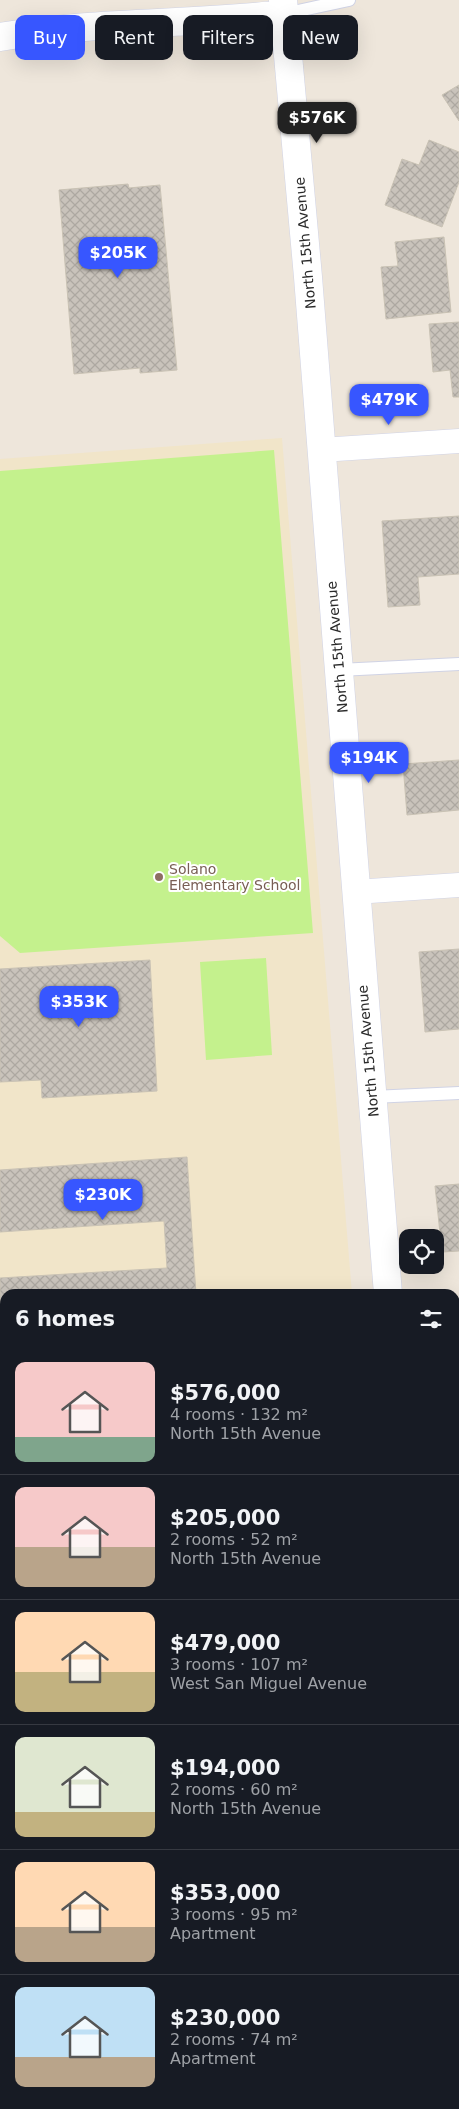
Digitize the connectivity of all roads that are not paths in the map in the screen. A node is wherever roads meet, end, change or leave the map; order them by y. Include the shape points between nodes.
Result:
1 (349, 0) edge
2 (284, 7) edge
3 (0, 37) edge
4 (459, 441) edge
5 (321, 450) junction
6 (459, 664) edge
7 (339, 670) junction
8 (459, 885) edge
9 (355, 892) junction
10 (459, 1093) edge
11 (372, 1097) junction
12 (388, 1289) edge

1 - 2 lane
2 - 3 street via 232,20 68,28
2 - 5 street, North 15th Avenue
4 - 5 street
5 - 7 street, North 15th Avenue
6 - 7 lane
7 - 9 street, North 15th Avenue
8 - 9 street
9 - 11 street, North 15th Avenue
10 - 11 lane
11 - 12 street, North 15th Avenue

